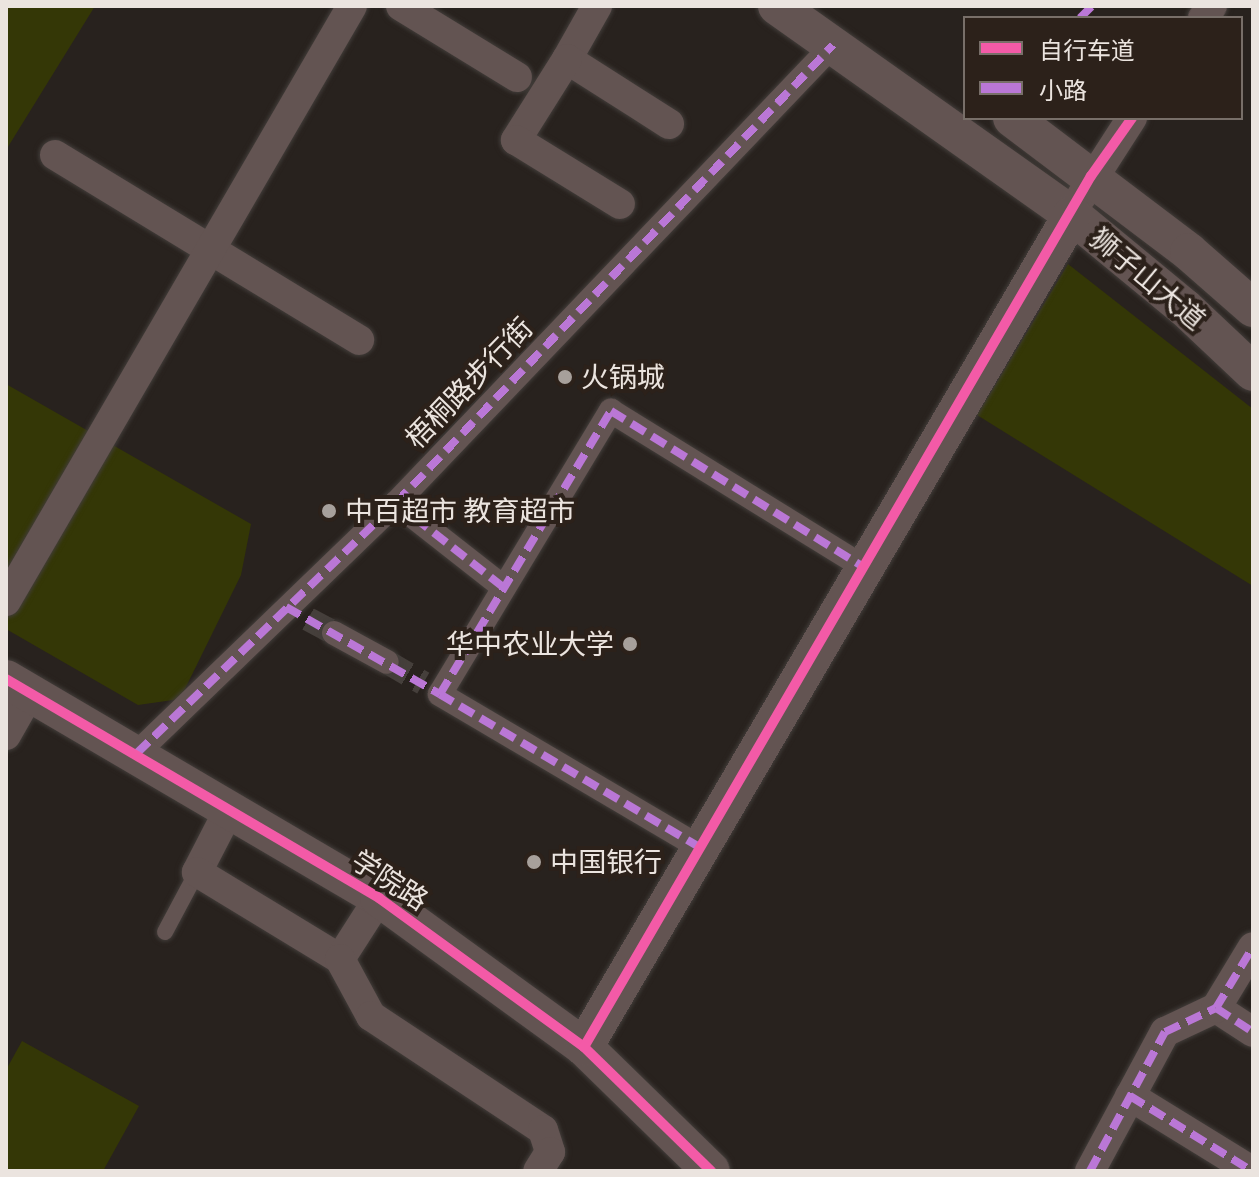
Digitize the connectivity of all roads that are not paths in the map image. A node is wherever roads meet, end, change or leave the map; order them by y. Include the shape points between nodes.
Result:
1 (352, 6) edge
2 (401, 6) edge
3 (597, 6) edge
4 (777, 6) edge
5 (833, 45) junction
6 (567, 59) junction
7 (517, 77) dead end
8 (963, 120) edge
9 (1015, 120) edge
10 (1131, 120) edge
11 (669, 124) dead end
12 (974, 126) edge
13 (55, 155) dead end
14 (1091, 176) junction
15 (620, 204) dead end
16 (1072, 215) junction
17 (212, 248) junction
18 (1253, 308) edge
19 (359, 340) dead end
20 (1253, 372) edge
21 (396, 503) junction
22 (864, 567) junction
23 (502, 586) junction
24 (6, 601) edge
25 (286, 607) junction
26 (308, 619) tunnel mouth
27 (334, 633) tunnel mouth
28 (387, 662) tunnel mouth
29 (18, 686) edge
30 (6, 735) edge
31 (137, 753) junction
32 (228, 812) junction
33 (701, 848) junction
34 (197, 872) junction
35 (379, 898) junction
36 (165, 932) dead end
37 (1253, 947) edge
38 (340, 959) junction
39 (1216, 1008) junction
40 (1253, 1032) edge
41 (584, 1047) junction
42 (1130, 1096) junction
43 (538, 1171) edge
44 (711, 1171) edge
45 (1090, 1171) edge
46 (1252, 1171) edge

1 - 17 street
2 - 7 street
3 - 6 street
4 - 5 street, 狮子山大道
5 - 8 street, 狮子山大道
5 - 21 street, 梧桐路步行街
6 - 11 street
6 - 15 street via 516,140
9 - 14 street, 狮子山大道
10 - 14 street
12 - 16 street, 狮子山大道
13 - 17 street
14 - 16 street
14 - 18 street, 狮子山大道
16 - 20 street, 狮子山大道
16 - 22 street
17 - 19 street
17 - 24 street
21 - 23 street
21 - 25 street, 梧桐路步行街
22 - 23 street via 611,411
22 - 33 street
23 - 33 street via 431,688
25 - 26 street
25 - 31 street, 梧桐路步行街
27 - 28 street
29 - 30 street
29 - 31 street, 学院路
31 - 32 street, 学院路
32 - 34 street
32 - 35 street, 学院路
33 - 41 street
34 - 36 lane
34 - 38 street
35 - 38 street
35 - 41 street, 学院路
37 - 39 street
38 - 43 street via 371,1016 543,1130 550,1152
39 - 40 street
39 - 42 street via 1165,1032
41 - 44 street, 学院路
42 - 45 street
42 - 46 street

